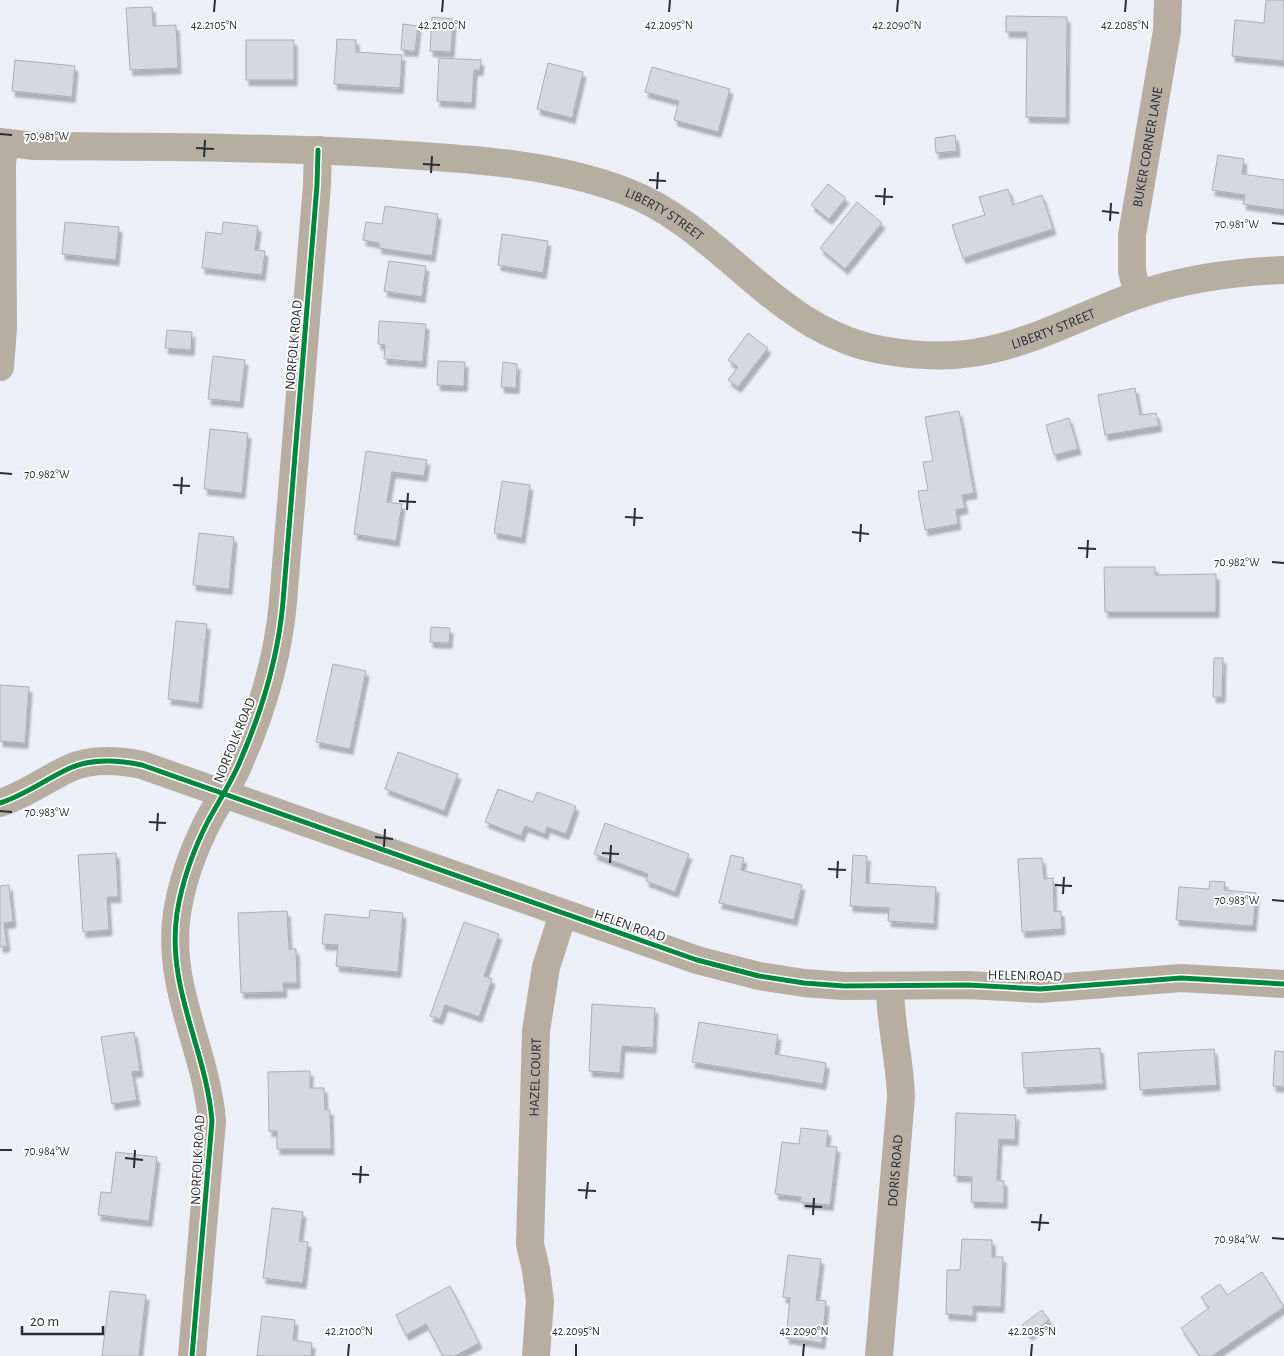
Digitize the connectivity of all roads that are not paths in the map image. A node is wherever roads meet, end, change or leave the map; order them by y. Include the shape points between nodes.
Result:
1 (1168, 0) edge
2 (2, 143) edge
3 (318, 150) junction
4 (1284, 270) edge
5 (1138, 295) junction
6 (0, 367) edge
7 (224, 793) junction
8 (0, 803) edge
9 (563, 914) junction
10 (1284, 984) edge
11 (890, 986) junction
12 (192, 1356) edge
13 (536, 1356) edge
14 (879, 1356) edge

1 - 5 street, BUKER CORNER LANE via 1167,31 1132,235 1132,271
2 - 3 main road, LIBERTY STREET
2 - 6 street via 3,328
3 - 5 main road, LIBERTY STREET via 533,167 627,192 648,201 685,225 794,314 842,339 888,352 946,354 982,351 1024,339
3 - 7 street, NORFOLK ROAD via 281,627 264,696 243,754
4 - 5 main road, LIBERTY STREET via 1201,278
7 - 8 street, HELEN ROAD via 142,765 99,761 70,768
7 - 9 street, HELEN ROAD
7 - 12 street, NORFOLK ROAD via 192,858 180,896 175,931 180,985 188,1022 206,1075 212,1121
9 - 11 street, HELEN ROAD via 738,971 824,985
9 - 13 street, HAZEL COURT via 546,967 536,1031 530,1244 540,1301
10 - 11 street, HELEN ROAD via 1181,978 1040,989 968,985
11 - 14 street, DORIS ROAD via 901,1098

